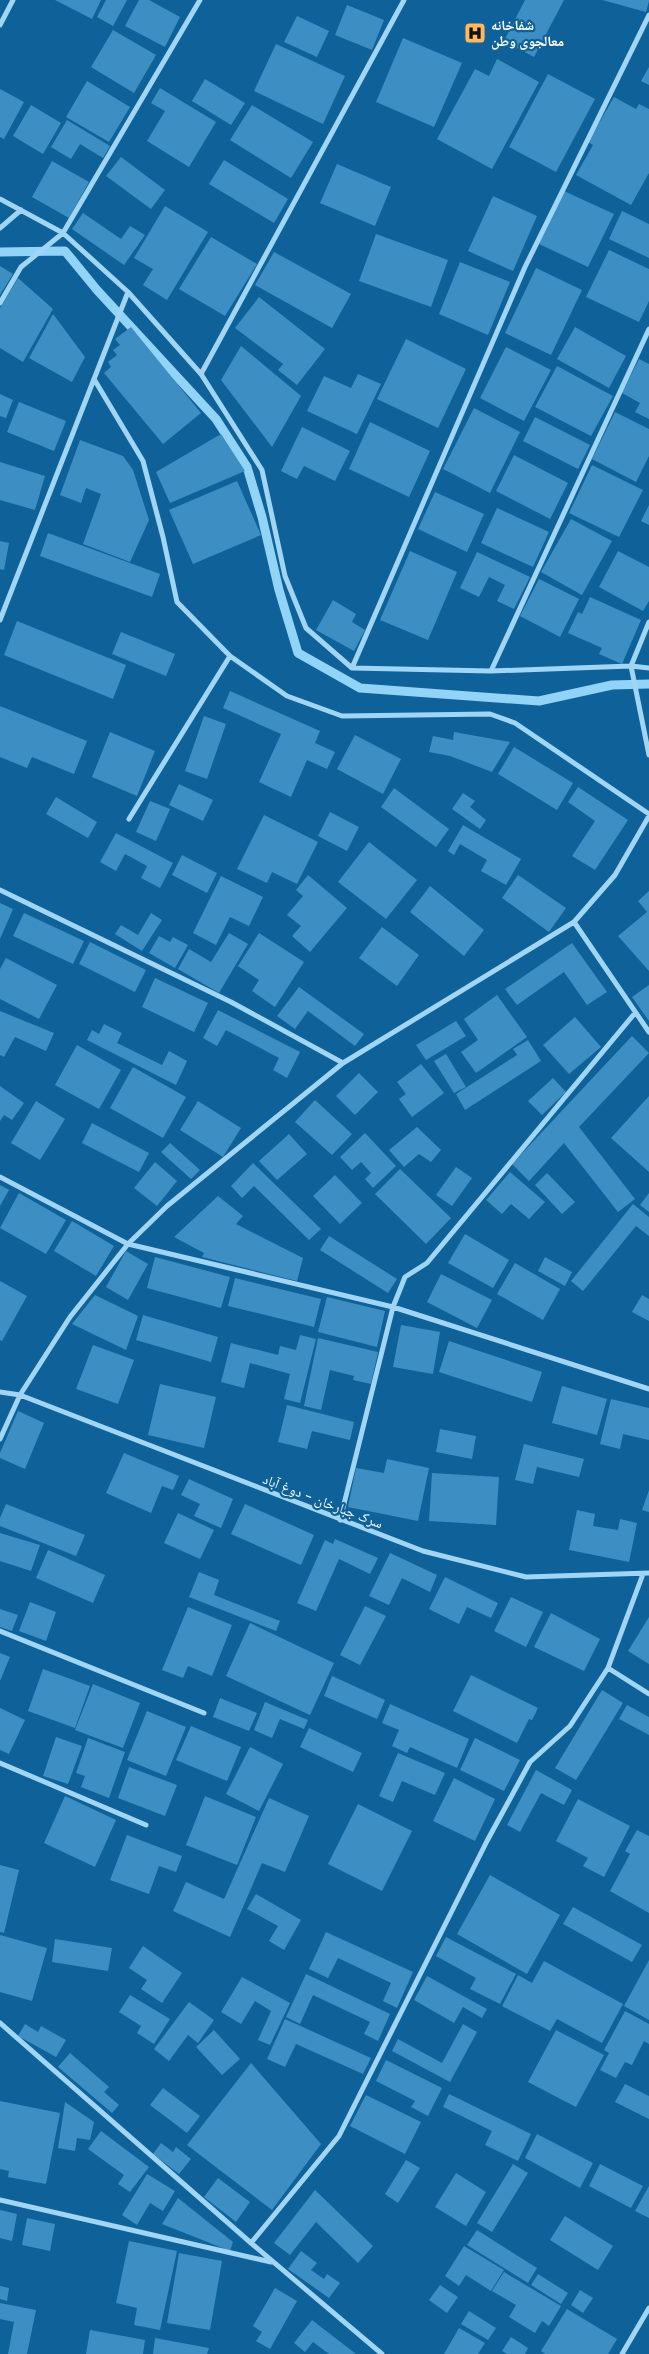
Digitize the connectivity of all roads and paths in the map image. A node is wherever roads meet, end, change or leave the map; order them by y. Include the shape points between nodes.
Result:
1 (13, 0) edge
2 (200, 0) edge
3 (404, 0) edge
4 (649, 15) edge
5 (0, 25) edge
6 (0, 199) edge
7 (21, 210) junction
8 (0, 228) edge
9 (63, 233) junction
10 (128, 292) junction
11 (0, 303) edge
12 (649, 329) edge
13 (201, 374) junction
14 (94, 379) junction
15 (0, 620) edge
16 (649, 622) edge
17 (230, 656) junction
18 (632, 666) junction
19 (352, 668) junction
20 (649, 668) edge
21 (491, 671) junction
22 (649, 755) edge
23 (649, 815) edge
24 (129, 819) dead end
25 (0, 890) edge
26 (574, 922) junction
27 (635, 1013) junction
28 (649, 1032) edge
29 (343, 1063) junction
30 (0, 1177) edge
31 (128, 1244) junction
32 (393, 1308) junction
33 (649, 1389) edge
34 (0, 1392) edge
35 (20, 1394) junction
36 (0, 1439) edge
37 (340, 1520) junction
38 (646, 1573) edge
39 (0, 1631) edge
40 (608, 1668) junction
41 (649, 1694) edge
42 (204, 1713) dead end
43 (0, 1763) edge
44 (146, 1825) dead end
45 (0, 2023) edge
46 (0, 2200) edge
47 (251, 2243) junction
48 (274, 2263) junction
49 (649, 2308) edge
50 (382, 2354) edge
51 (622, 2354) edge

1 - 5 street
2 - 9 street
3 - 13 street
4 - 19 street via 526,267
6 - 7 street
7 - 8 street
7 - 9 street
9 - 10 street
9 - 11 street via 21,267
10 - 13 street
10 - 14 street
12 - 21 street
13 - 19 street via 262,470 285,576 306,628
14 - 15 street
14 - 17 street via 143,461 178,602
16 - 18 street
17 - 23 street via 287,696 342,716 490,714 515,722
17 - 24 street
18 - 20 street
18 - 21 street
18 - 22 street
19 - 21 street
23 - 26 street via 615,875
25 - 29 street via 231,1002
26 - 27 street
26 - 29 street
27 - 28 street
27 - 32 street via 427,1263 405,1278
29 - 31 street via 167,1206
30 - 31 street
31 - 32 street
31 - 35 street via 70,1317
32 - 33 street
32 - 37 street
34 - 35 street, سرک جبارخان - دوغ آباد
35 - 36 street
35 - 37 street, سرک جبارخان - دوغ آباد
37 - 38 street, سرک جبارخان - دوغ آباد via 423,1551 526,1578
38 - 40 street
39 - 42 street
40 - 41 street
40 - 47 street via 570,1726 530,1762 339,2136
43 - 44 street
45 - 47 street
46 - 48 street
47 - 48 street
48 - 50 street
49 - 51 street

